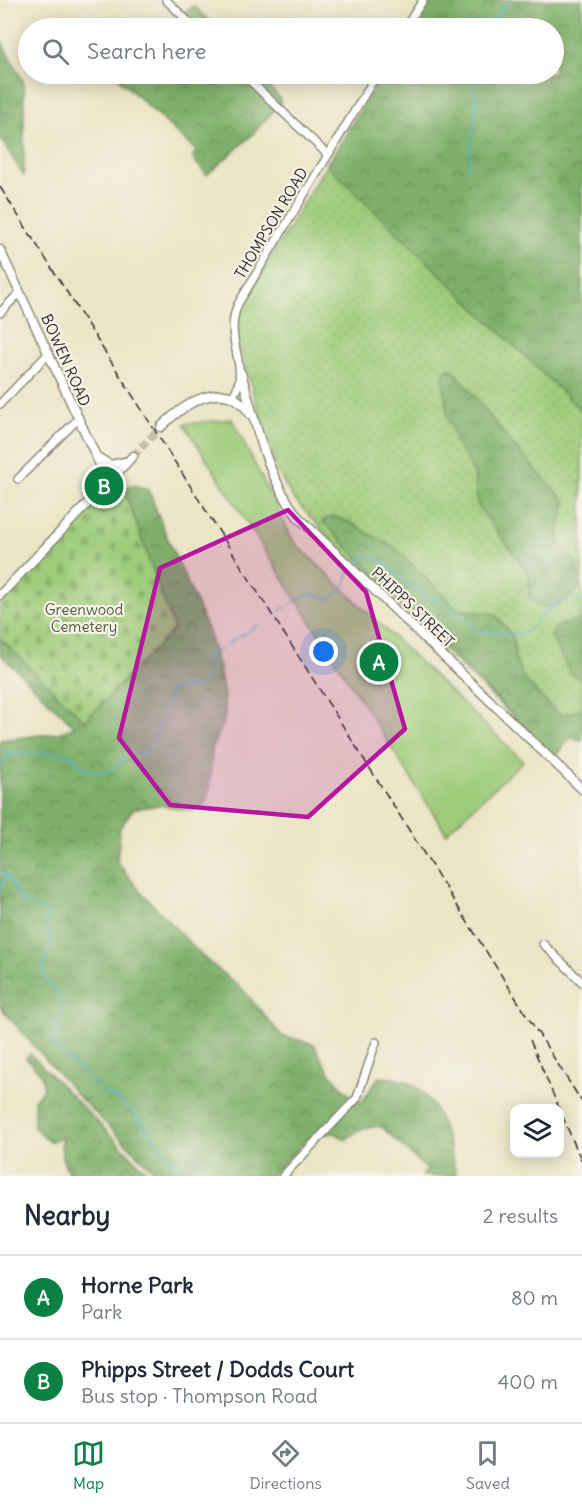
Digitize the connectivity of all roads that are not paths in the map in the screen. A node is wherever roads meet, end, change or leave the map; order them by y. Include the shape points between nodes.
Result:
1 (166, 0) edge
2 (423, 0) edge
3 (185, 18) edge
4 (411, 18) edge
5 (254, 84) edge
6 (371, 84) edge
7 (327, 154) junction
8 (0, 250) edge
9 (20, 292) junction
10 (0, 313) edge
11 (49, 353) junction
12 (241, 373) junction
13 (233, 396) junction
14 (0, 404) edge
15 (78, 419) junction
16 (256, 425) junction
17 (161, 427) tunnel mouth
18 (92, 449) junction
19 (18, 479) dead end
20 (108, 482) junction
21 (0, 595) edge
22 (582, 789) edge
23 (543, 944) dead end
24 (582, 982) edge
25 (376, 1042) dead end
26 (283, 1176) edge

1 - 3 street
2 - 4 street
5 - 7 street
6 - 7 street, THOMPSON ROAD
7 - 12 street, THOMPSON ROAD via 234,313 232,338
8 - 9 main road, BOWEN ROAD
9 - 10 street
9 - 11 main road, BOWEN ROAD
11 - 14 street
11 - 15 main road, BOWEN ROAD
12 - 13 street
12 - 16 main road
13 - 16 main road via 248,410
13 - 17 main road via 199,398
15 - 18 main road, BOWEN ROAD
15 - 19 street
16 - 22 main road, PHIPPS STREET via 276,484 298,516
18 - 20 main road, BOWEN ROAD
18 - 20 main road via 102,462 110,465 122,464 132,457
20 - 21 main road
23 - 24 street
25 - 26 street via 357,1098

